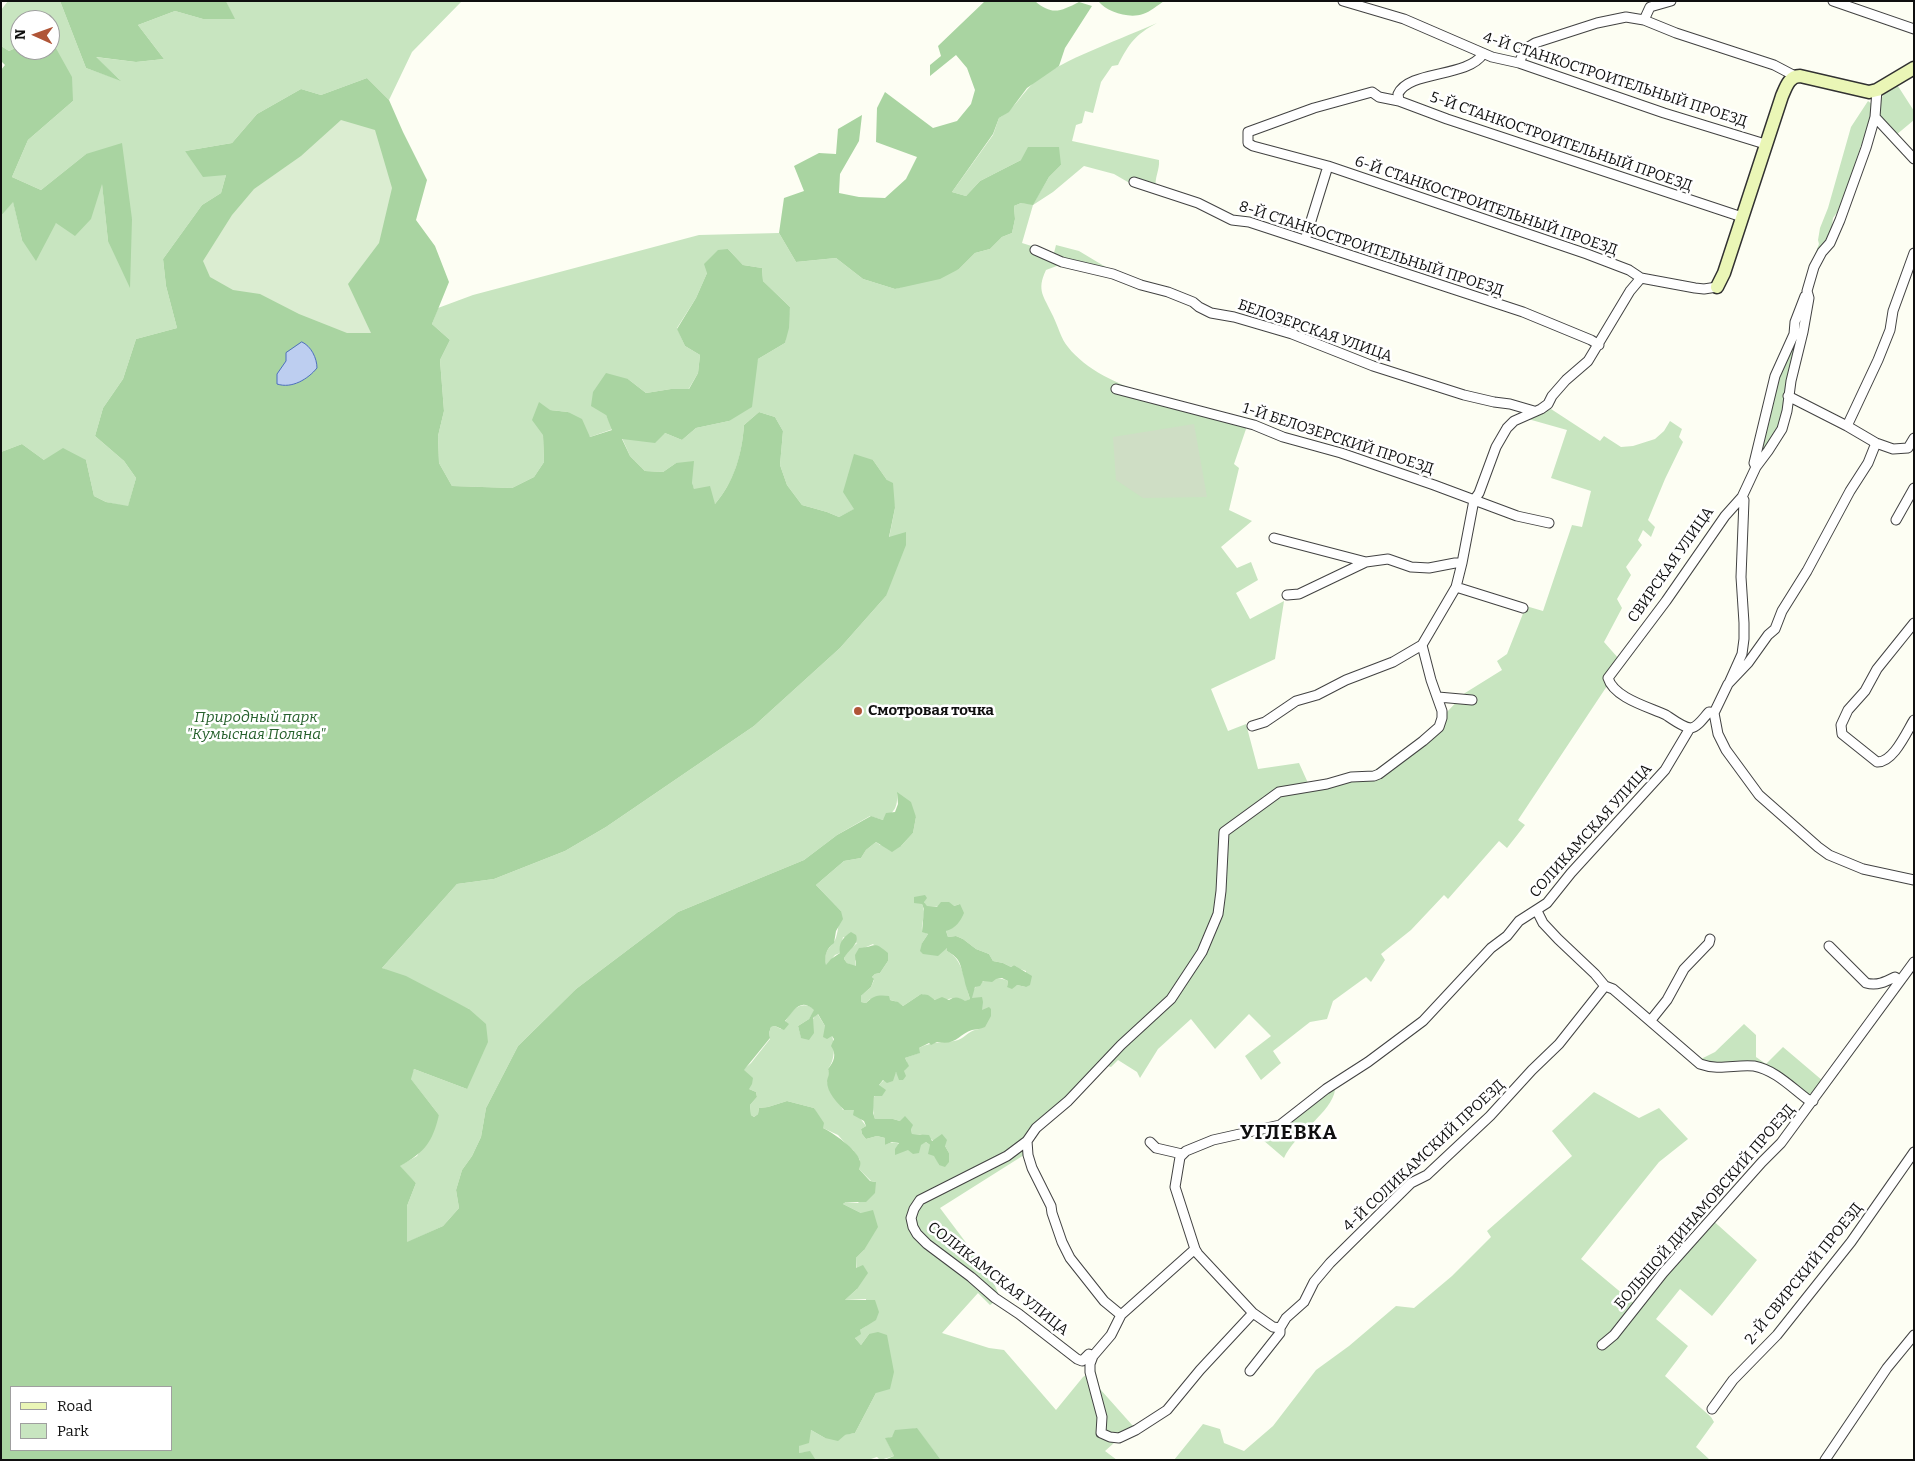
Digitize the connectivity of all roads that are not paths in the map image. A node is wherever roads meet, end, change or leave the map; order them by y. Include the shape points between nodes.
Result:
1 (1343, 1) edge
2 (1671, 1) edge
3 (1833, 1) edge
4 (1644, 20) junction
5 (1914, 28) edge
6 (1483, 54) junction
7 (1518, 63) junction
8 (1914, 68) edge
9 (1795, 76) junction
10 (1877, 90) junction
11 (1399, 101) junction
12 (1875, 117) junction
13 (1248, 143) joint
14 (1765, 144) junction
15 (1914, 159) edge
16 (1328, 166) junction
17 (1134, 182) dead end
18 (1742, 217) junction
19 (1305, 240) junction
20 (1035, 250) dead end
21 (1914, 253) edge
22 (1642, 278) junction
23 (1717, 287) joint
24 (1807, 291) junction
25 (1598, 345) junction
26 (1116, 389) dead end
27 (1788, 396) junction
28 (1534, 411) junction
29 (1847, 426) junction
30 (1914, 438) edge
31 (1876, 443) junction
32 (1908, 448) junction
33 (1914, 456) edge
34 (1756, 467) junction
35 (1914, 488) edge
36 (1742, 497) junction
37 (1474, 500) junction
38 (1896, 520) dead end
39 (1549, 523) dead end
40 (1274, 538) dead end
41 (1366, 562) junction
42 (1462, 563) junction
43 (1456, 587) junction
44 (1287, 595) dead end
45 (1523, 608) dead end
46 (1914, 623) edge
47 (1422, 645) junction
48 (1728, 684) junction
49 (1438, 697) junction
50 (1472, 700) dead end
51 (1714, 713) junction
52 (1914, 720) edge
53 (1252, 726) dead end
54 (1690, 728) junction
55 (1914, 880) edge
56 (1537, 910) junction
57 (1710, 938) dead end
58 (1830, 946) dead end
59 (1914, 962) edge
60 (1900, 980) junction
61 (1605, 986) junction
62 (1651, 1020) junction
63 (1813, 1101) junction
64 (1027, 1141) junction
65 (1150, 1142) dead end
66 (1914, 1152) edge
67 (1182, 1154) junction
68 (1195, 1249) junction
69 (1253, 1314) junction
70 (1121, 1315) junction
71 (1280, 1328) junction
72 (1914, 1335) edge
73 (1602, 1345) dead end
74 (1093, 1356) junction
75 (1250, 1372) dead end
76 (1712, 1410) dead end
77 (1824, 1460) edge

1 - 6 street, 4-Й СТАНКОСТРОИТЕЛЬНЫЙ ПРОЕЗД via 1404,19
2 - 4 street via 1650,7
3 - 5 street
4 - 7 street via 1616,19 1535,43 1525,49
4 - 9 street via 1774,65
6 - 7 street, 4-Й СТАНКОСТРОИТЕЛЬНЫЙ ПРОЕЗД
6 - 11 street via 1478,61 1405,85 1398,94
7 - 14 street, 4-Й СТАНКОСТРОИТЕЛЬНЫЙ ПРОЕЗД
8 - 10 street
9 - 10 street via 1863,92
9 - 14 street via 1782,96
10 - 12 street, СВИРСКАЯ УЛИЦА
11 - 13 street, 5-Й СТАНКОСТРОИТЕЛЬНЫЙ ПРОЕЗД via 1379,97 1372,92 1314,108 1248,132
11 - 18 street, 5-Й СТАНКОСТРОИТЕЛЬНЫЙ ПРОЕЗД
12 - 15 street
12 - 24 street, СВИРСКАЯ УЛИЦА via 1840,220 1814,267
13 - 16 street, 6-Й СТАНКОСТРОИТЕЛЬНЫЙ ПРОЕЗД
14 - 18 street
16 - 19 street
16 - 22 street, 6-Й СТАНКОСТРОИТЕЛЬНЫЙ ПРОЕЗД via 1587,254
17 - 19 street, 8-Й СТАНКОСТРОИТЕЛЬНЫЙ ПРОЕЗД via 1198,203 1232,220 1249,222
18 - 23 street
19 - 25 street, 8-Й СТАНКОСТРОИТЕЛЬНЫЙ ПРОЕЗД via 1524,312
20 - 28 street, БЕЛОЗЕРСКАЯ УЛИЦА via 1062,262 1114,274 1168,292 1211,313 1292,334 1373,366 1464,395
21 - 29 street via 1893,311 1890,330
22 - 23 street, 6-Й СТАНКОСТРОИТЕЛЬНЫЙ ПРОЕЗД via 1704,289
22 - 25 street via 1626,296
24 - 27 street, СВИРСКАЯ УЛИЦА via 1809,298 1803,332
24 - 34 street, СВИРСКАЯ УЛИЦА via 1795,322 1794,334 1775,376 1754,463
25 - 28 street via 1588,361 1566,380 1548,404
26 - 37 street, 1-Й БЕЛОЗЕРСКИЙ ПРОЕЗД via 1254,425
27 - 29 street
27 - 34 street, СВИРСКАЯ УЛИЦА via 1782,429
28 - 37 street via 1507,428
29 - 31 street
30 - 32 street
31 - 32 street via 1893,449
31 - 48 street via 1775,629
32 - 33 street
34 - 36 street, СВИРСКАЯ УЛИЦА
35 - 38 street
36 - 48 street via 1744,639 1742,654
36 - 54 street, СВИРСКАЯ УЛИЦА via 1608,678 1621,693
37 - 39 street, 1-Й БЕЛОЗЕРСКИЙ ПРОЕЗД via 1517,516
37 - 42 street
40 - 41 street
41 - 42 street via 1388,559 1411,567 1429,568
41 - 44 street via 1299,594
42 - 43 street
43 - 45 street
43 - 47 street
46 - 52 street via 1848,710 1841,724 1842,734 1881,763 1893,754
47 - 49 street
47 - 53 street via 1393,662 1296,701 1265,722
48 - 51 street
49 - 50 street
49 - 64 street, СОЛИКАМСКАЯ УЛИЦА via 1442,710 1439,727 1379,774 1279,792 1224,832 1218,914 1202,952 1171,999 1121,1044 1068,1101 1036,1128
51 - 54 street via 1709,712
51 - 55 street via 1718,734 1726,750 1759,794 1818,848 1863,869
54 - 56 street, СОЛИКАМСКАЯ УЛИЦА via 1666,770 1571,872 1547,903
56 - 61 street via 1543,923
56 - 67 street, СОЛИКАМСКАЯ УЛИЦА via 1519,921 1491,948 1423,1021 1280,1125 1213,1140
57 - 62 street via 1709,944 1684,969 1667,1000
58 - 60 street via 1866,983 1884,983 1895,977
59 - 60 street, БОЛЬШОЙ ДИНАМОВСКИЙ ПРОЕЗД
60 - 63 street, БОЛЬШОЙ ДИНАМОВСКИЙ ПРОЕЗД
61 - 62 street
61 - 71 street, 4-Й СОЛИКАМСКИЙ ПРОЕЗД via 1559,1044 1490,1116 1427,1175 1411,1183 1330,1263 1314,1282 1304,1302
62 - 63 street via 1700,1064 1715,1068 1763,1068
63 - 73 street, БОЛЬШОЙ ДИНАМОВСКИЙ ПРОЕЗД via 1781,1143
64 - 70 street via 1032,1168 1051,1206 1070,1258 1104,1301
64 - 74 street, СОЛИКАМСКАЯ УЛИЦА via 1007,1156 920,1200 911,1218 913,1227 927,1244 972,1277 994,1298 1076,1358 1082,1361 1089,1354
65 - 67 street via 1156,1148
66 - 76 street, 2-Й СВИРСКИЙ ПРОЕЗД via 1851,1242 1777,1334 1733,1380
67 - 68 street via 1175,1187
68 - 69 street
68 - 70 street
69 - 71 street
69 - 74 street via 1167,1410 1119,1438 1101,1432 1102,1417 1090,1372
70 - 74 street via 1111,1335
71 - 75 street, 4-Й СОЛИКАМСКИЙ ПРОЕЗД via 1280,1333
72 - 77 street via 1887,1368

